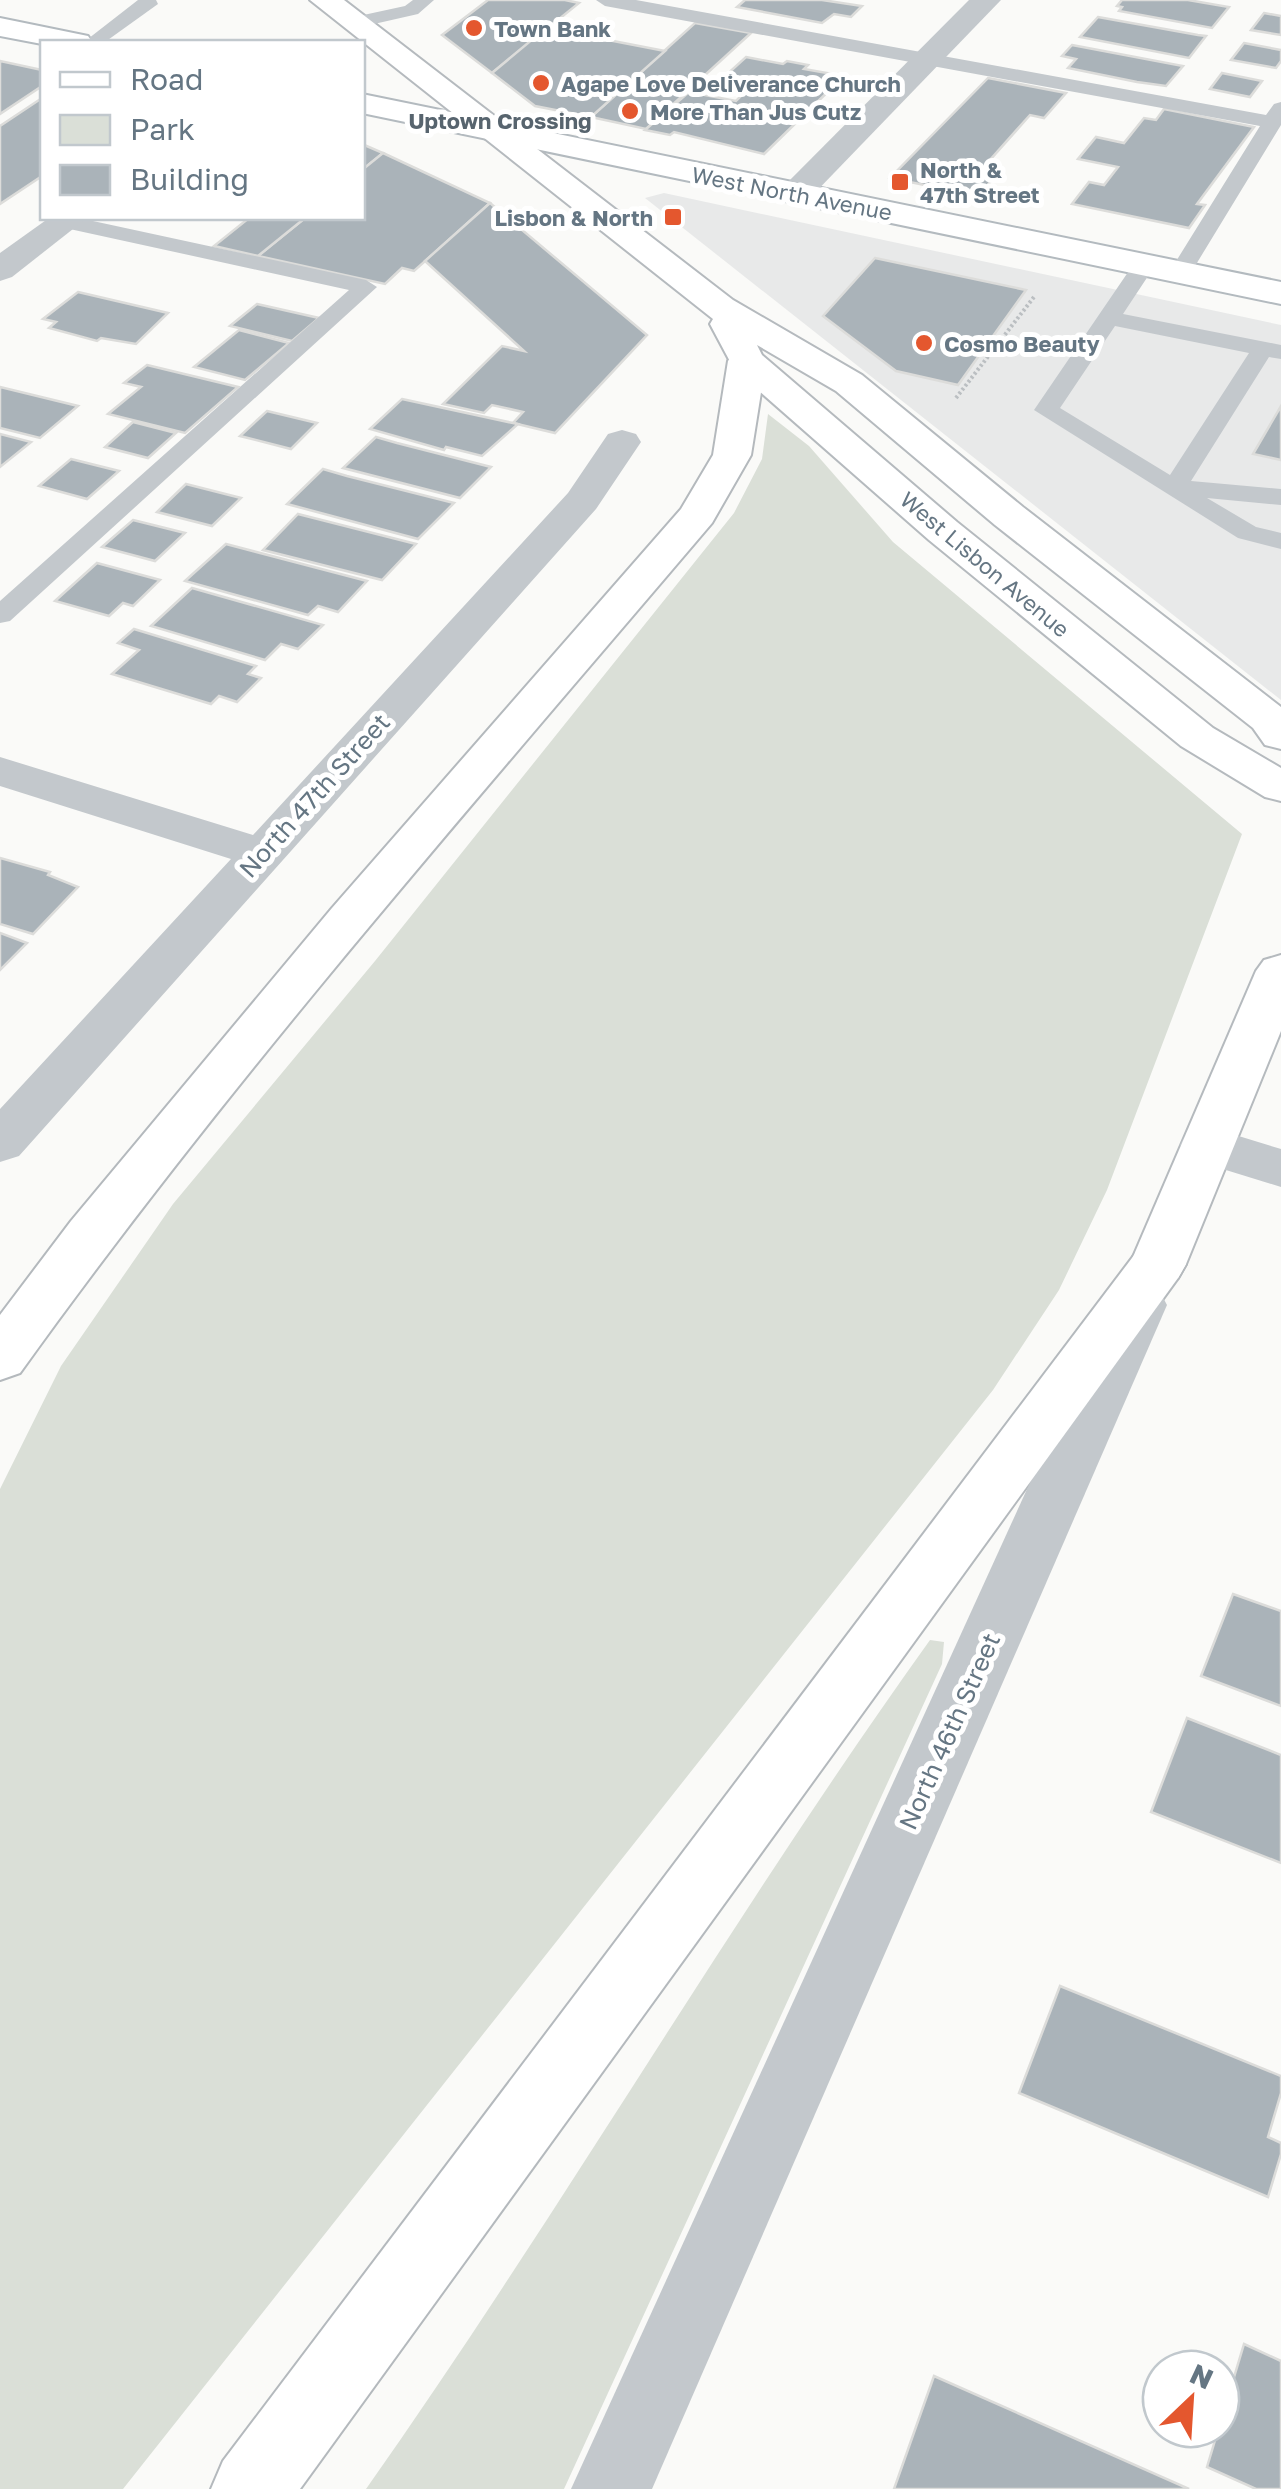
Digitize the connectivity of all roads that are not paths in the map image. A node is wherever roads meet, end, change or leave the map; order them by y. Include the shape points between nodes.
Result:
1 (148, 0) edge
2 (325, 0) edge
3 (424, 0) edge
4 (605, 0) edge
5 (986, 0) edge
6 (352, 23) junction
7 (0, 27) edge
8 (67, 40) edge
9 (96, 40) edge
10 (927, 60) junction
11 (365, 104) edge
12 (1276, 115) edge
13 (488, 131) junction
14 (795, 194) junction
15 (35, 241) edge
16 (1145, 264) junction
17 (1181, 272) junction
18 (1281, 293) edge
19 (720, 308) junction
20 (1109, 318) junction
21 (1272, 351) edge
22 (747, 362) junction
23 (622, 442) dead end
24 (1175, 488) junction
25 (1281, 498) edge
26 (1281, 541) edge
27 (0, 615) edge
28 (1281, 736) edge
29 (0, 771) edge
30 (1281, 787) edge
31 (261, 853) junction
32 (1278, 985) edge
33 (0, 1143) edge
34 (1206, 1145) junction
35 (1281, 1168) edge
36 (1158, 1264) junction
37 (0, 1358) edge
38 (251, 2489) edge
39 (611, 2489) edge

1 - 9 lane
2 - 6 main road, West Lisbon Avenue
3 - 6 lane via 411,10
4 - 10 lane
5 - 10 street
6 - 13 main road, West Lisbon Avenue
7 - 8 main road
10 - 12 lane
10 - 14 street
11 - 13 main road, West North Avenue
12 - 17 lane
13 - 14 main road, West North Avenue
13 - 19 main road, West Lisbon Avenue
14 - 16 main road, West North Avenue
15 - 27 lane via 366,287
16 - 17 main road, West North Avenue
16 - 20 lane
17 - 18 main road, West North Avenue
19 - 22 main road, West Lisbon Avenue
19 - 28 main road, West Lisbon Avenue via 849,383 1269,719
20 - 21 lane
20 - 24 lane via 1046,410
21 - 24 lane
22 - 30 main road, West Lisbon Avenue via 1196,738
22 - 37 main road via 732,455 698,514 348,919 90,1236
23 - 31 street, North 47th Street via 582,501
24 - 25 lane
24 - 26 lane via 1247,534
29 - 31 street
31 - 33 street, North 47th Street
32 - 34 main road, North 46th Street
34 - 35 street
34 - 36 main road, North 46th Street
36 - 38 main road
36 - 39 street, North 46th Street

